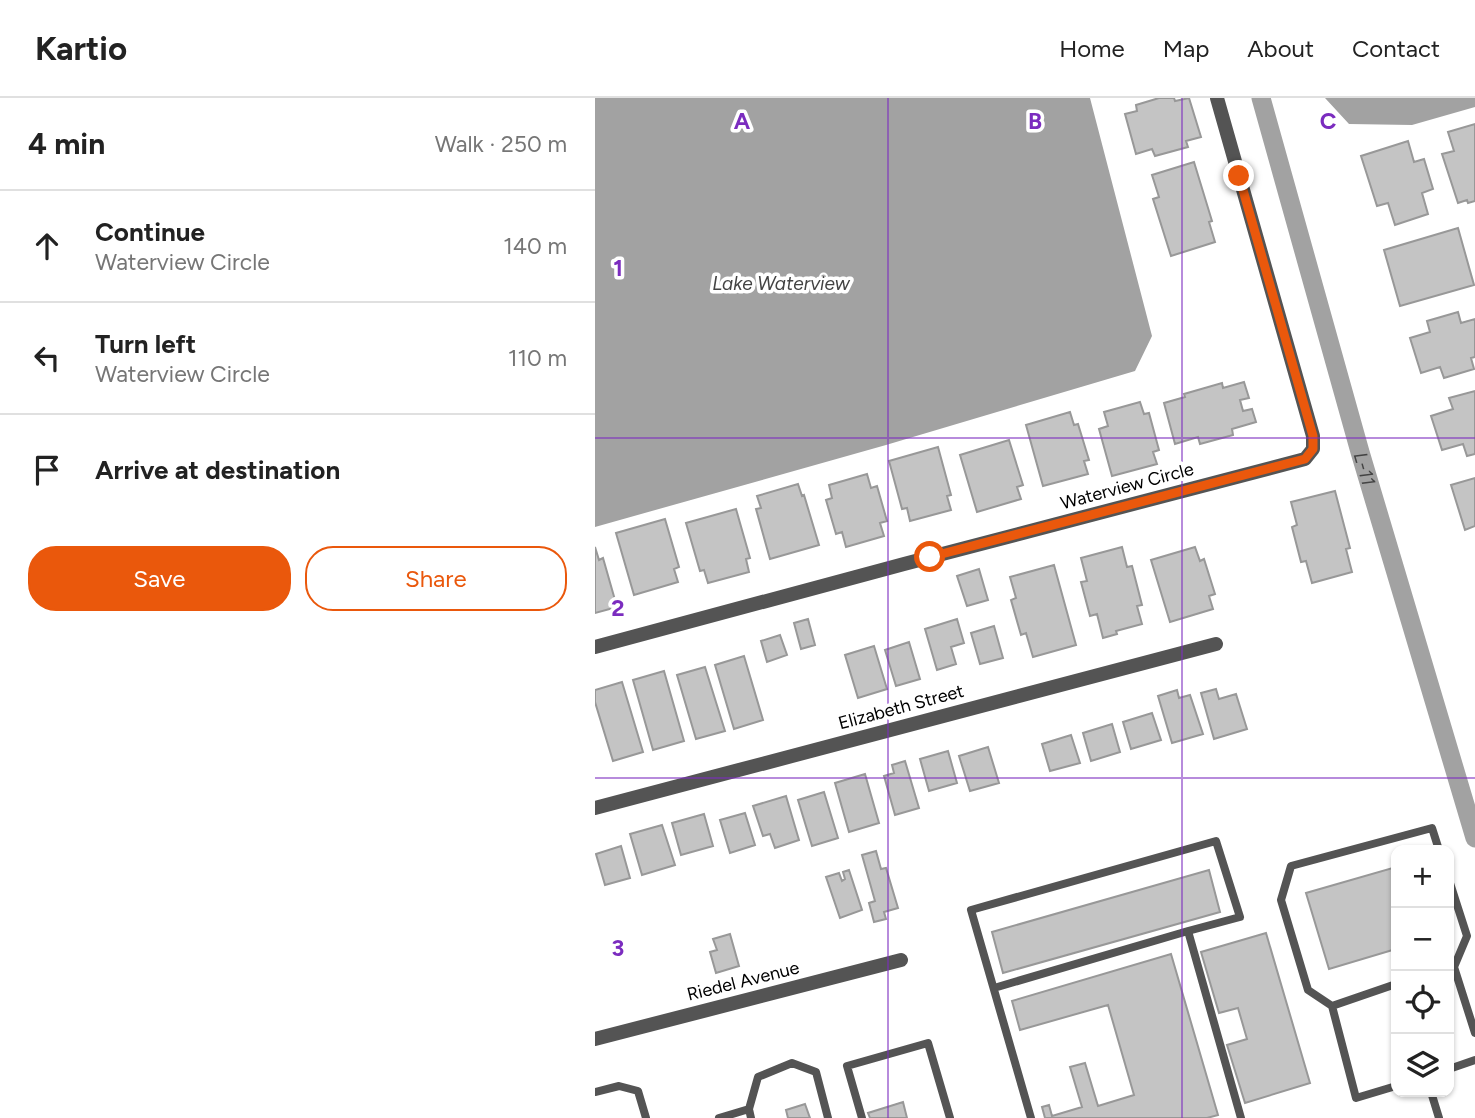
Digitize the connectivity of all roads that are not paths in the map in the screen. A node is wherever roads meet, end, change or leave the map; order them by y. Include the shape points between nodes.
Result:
1 (1217, 98) edge
2 (1216, 644) dead end
3 (595, 647) edge
4 (595, 808) edge
5 (1437, 845) edge
6 (1454, 896) edge
7 (1188, 931) junction
8 (901, 960) dead end
9 (1454, 961) edge
10 (1452, 971) edge
11 (1391, 986) edge
12 (993, 988) junction
13 (1332, 1006) junction
14 (1475, 1033) edge
15 (595, 1039) edge
16 (1475, 1060) edge
17 (1454, 1067) edge
18 (1391, 1088) edge
19 (595, 1092) edge
20 (1433, 1097) edge
21 (750, 1113) edge
22 (646, 1118) edge
23 (719, 1118) edge
24 (828, 1118) edge
25 (862, 1118) edge
26 (950, 1118) edge
27 (1031, 1118) edge
28 (1241, 1118) edge
29 (1439, 1118) edge

1 - 3 street, Waterview Circle via 1313,436 1313,449 1305,459
2 - 4 street, Elizabeth Street
5 - 13 lane via 1432,828 1291,866 1281,900 1308,990
6 - 9 lane via 1467,936
7 - 12 lane
7 - 12 lane via 1240,917 1216,841 971,910
7 - 28 lane
8 - 15 street, Riedel Avenue
10 - 14 lane
11 - 13 lane
12 - 27 lane
13 - 18 lane via 1356,1098
16 - 17 lane
19 - 22 lane via 619,1086 638,1091
20 - 29 lane
21 - 23 lane
21 - 24 lane via 758,1077 792,1063 816,1072
25 - 26 lane via 848,1066 928,1043

